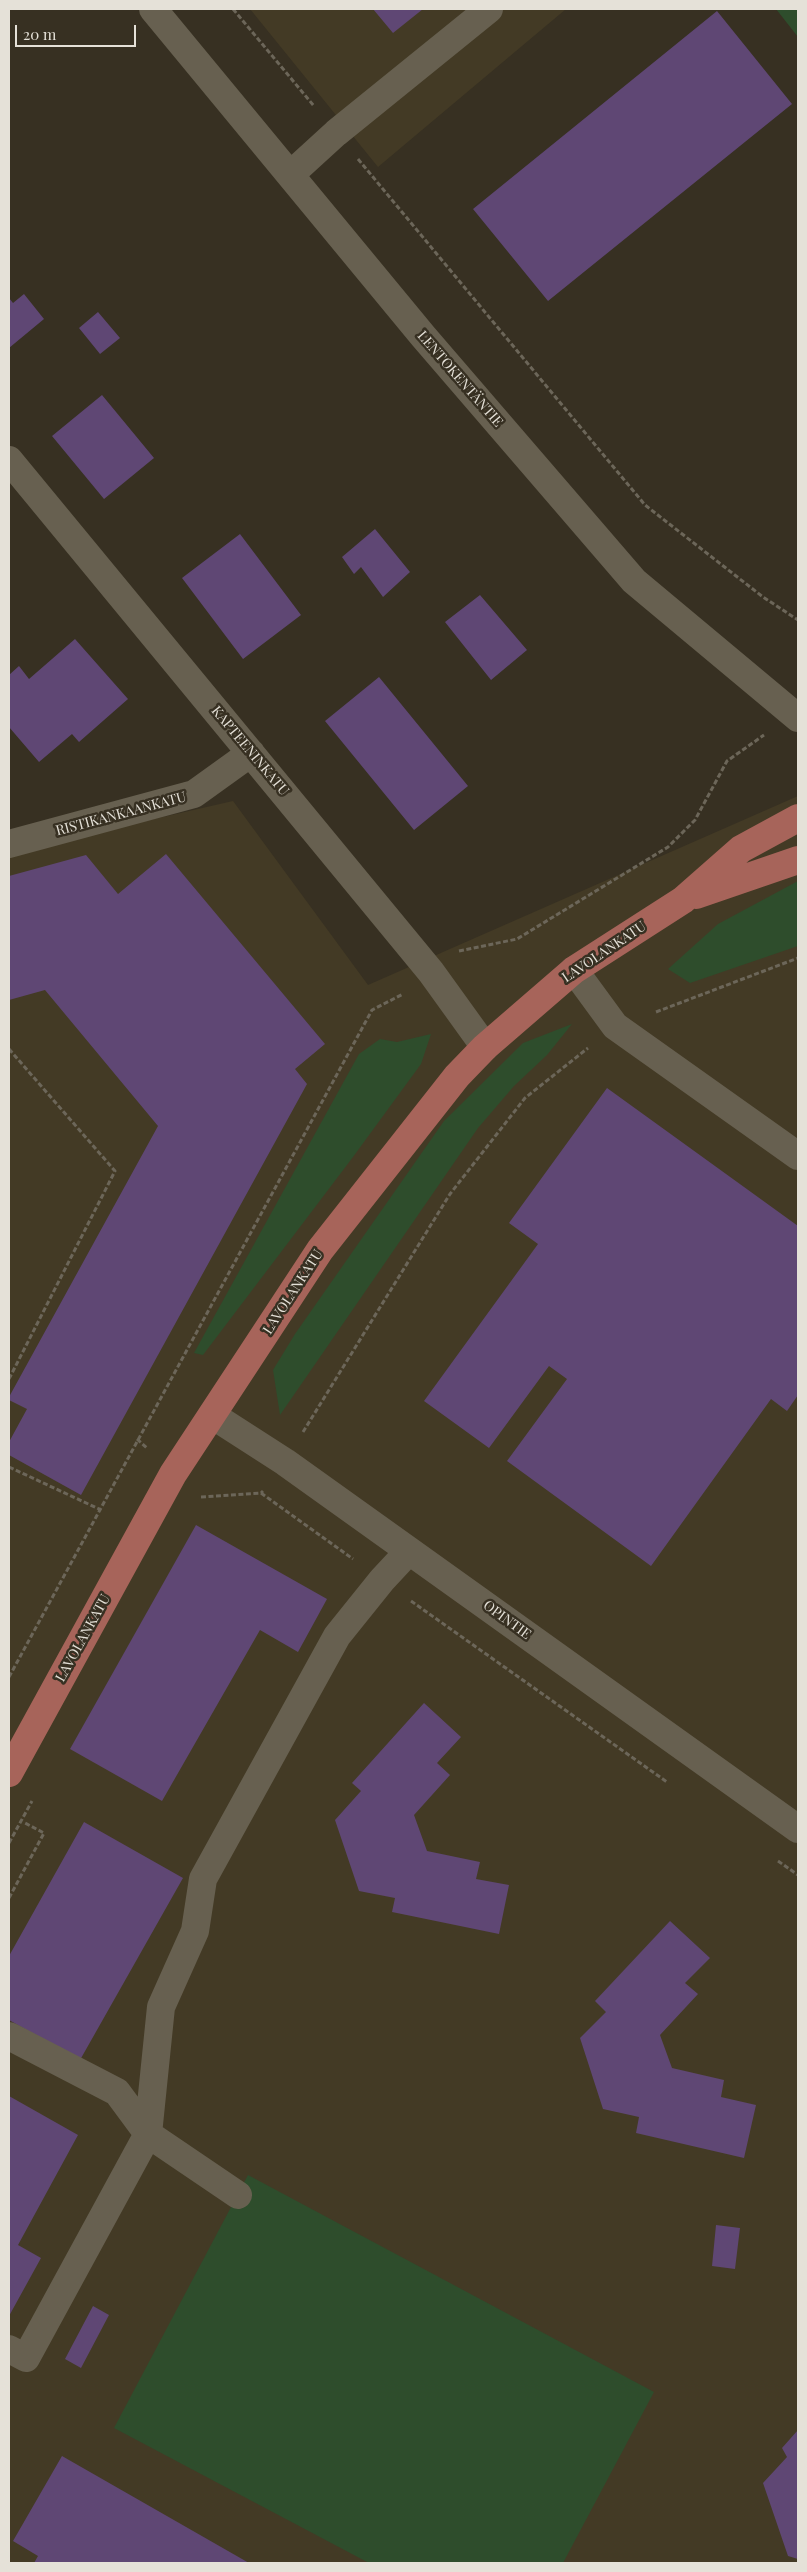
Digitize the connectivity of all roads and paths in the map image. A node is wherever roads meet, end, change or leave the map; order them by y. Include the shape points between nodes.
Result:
1 (153, 9) edge
2 (233, 9) edge
3 (489, 9) edge
4 (336, 134) junction
5 (290, 175) junction
6 (9, 460) edge
7 (798, 620) edge
8 (796, 716) edge
9 (251, 753) junction
10 (798, 818) edge
11 (9, 844) edge
12 (798, 860) edge
13 (683, 900) junction
14 (798, 958) edge
15 (574, 970) junction
16 (431, 972) junction
17 (615, 1026) junction
18 (485, 1047) junction
19 (9, 1049) edge
20 (798, 1156) edge
21 (9, 1379) edge
22 (212, 1415) junction
23 (285, 1462) junction
24 (9, 1467) edge
25 (261, 1493) junction
26 (198, 1497) dead end
27 (99, 1509) junction
28 (409, 1551) junction
29 (382, 1580) junction
30 (9, 1677) edge
31 (9, 1774) edge
32 (670, 1784) dead end
33 (35, 1794) dead end
34 (23, 1822) dead end
35 (798, 1829) edge
36 (9, 1844) edge
37 (774, 1858) dead end
38 (798, 1875) edge
39 (9, 1898) edge
40 (9, 2036) edge
41 (148, 2134) junction
42 (238, 2195) dead end
43 (9, 2349) edge

1 - 5 street, LENTOKENTÄNTIE
2 - 4 path
3 - 4 street
4 - 5 street
4 - 7 path via 645,505 763,597
5 - 8 street, LENTOKENTÄNTIE via 423,336 634,581
6 - 9 street, KAPTEENINKATU
8 - 16 path via 727,761 694,820 668,847 517,939 462,949
9 - 11 street, RISTIKANKAANKATU via 194,794
9 - 16 street, KAPTEENINKATU
10 - 13 main road, LAVOLANKATU via 742,849
12 - 13 main road, LAVOLANKATU
13 - 15 main road, LAVOLANKATU
14 - 17 path
15 - 17 street
15 - 18 main road, LAVOLANKATU
16 - 18 street, KAPTEENINKATU
16 - 27 path via 407,992 372,1010
17 - 20 street
17 - 23 path via 525,1098 450,1194
18 - 22 main road, LAVOLANKATU via 457,1076 320,1250
19 - 21 path via 115,1171
22 - 23 street, OPINTIE
22 - 31 main road, LAVOLANKATU via 173,1474
23 - 25 path
23 - 28 street, OPINTIE
24 - 27 path
25 - 26 path
25 - 29 path
27 - 30 path
28 - 29 street
28 - 35 street, OPINTIE
29 - 32 path
29 - 41 street via 336,1636 203,1879 194,1930 161,2007
33 - 36 path
34 - 39 path via 44,1833
37 - 38 path
40 - 41 street via 117,2092
41 - 42 street
41 - 43 street via 26,2358

